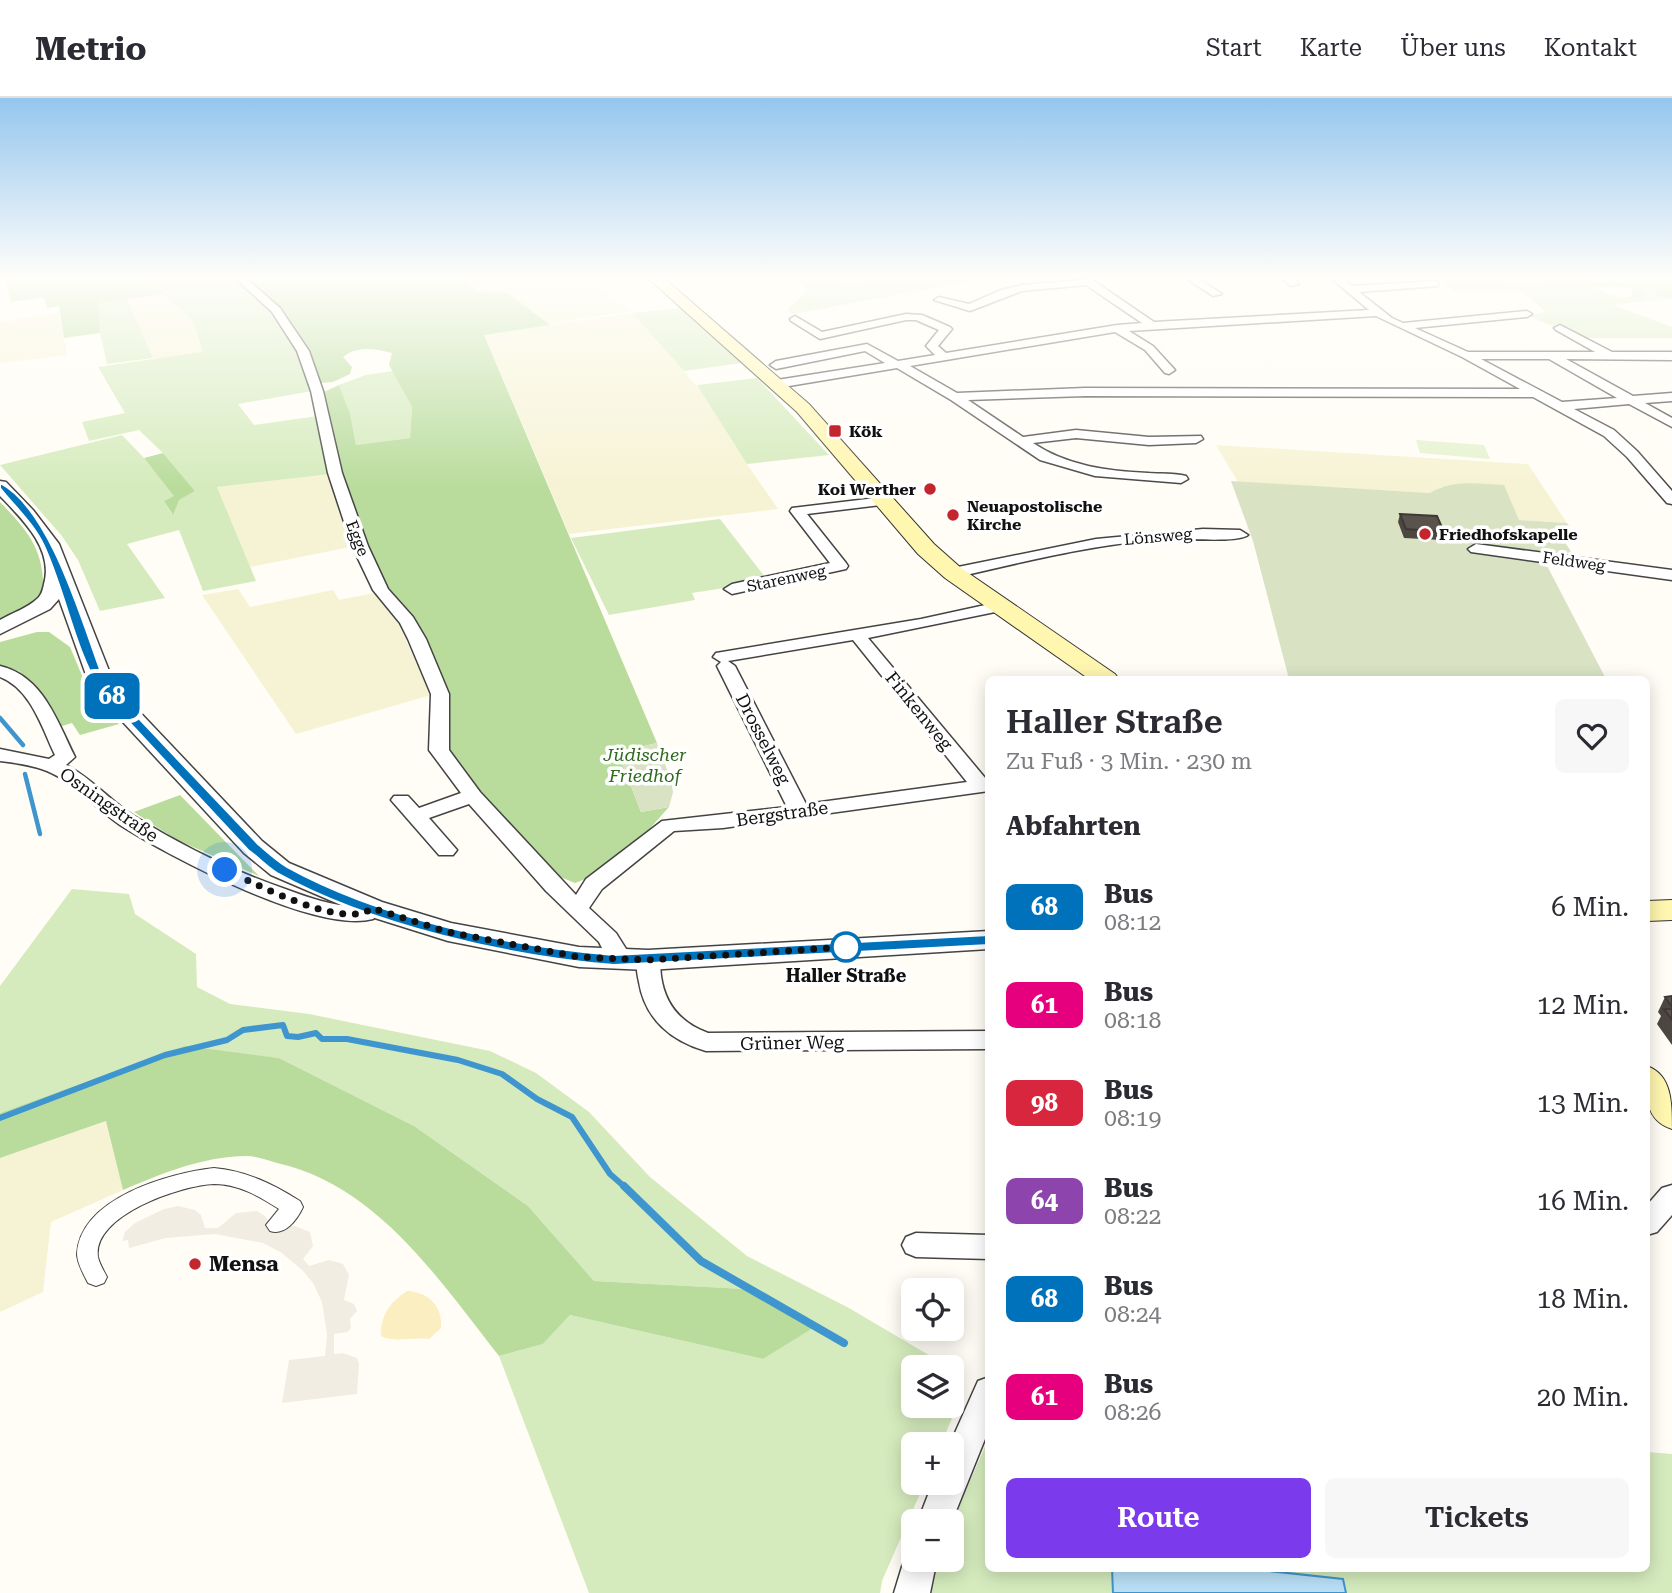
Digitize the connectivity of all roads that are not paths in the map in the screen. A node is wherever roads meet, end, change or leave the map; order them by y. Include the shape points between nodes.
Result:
1 (302, 349) edge
2 (743, 349) edge
3 (861, 349) edge
4 (870, 349) edge
5 (935, 349) edge
6 (993, 349) edge
7 (1150, 349) edge
8 (1452, 349) edge
9 (1598, 349) edge
10 (1466, 355) junction
11 (1550, 355) junction
12 (1609, 355) junction
13 (1672, 355) edge
14 (944, 357) junction
15 (898, 365) junction
16 (1169, 370) dead end
17 (776, 375) junction
18 (1536, 393) junction
19 (955, 397) junction
20 (1672, 397) edge
21 (1631, 400) junction
22 (1560, 406) junction
23 (1672, 423) edge
24 (1196, 439) dead end
25 (1019, 441) junction
26 (1181, 479) dead end
27 (0, 486) edge
28 (1672, 500) edge
29 (884, 501) junction
30 (1240, 535) dead end
31 (1476, 549) dead end
32 (59, 567) junction
33 (953, 573) junction
34 (1672, 575) edge
35 (732, 589) dead end
36 (999, 607) junction
37 (74, 610) junction
38 (27, 615) junction
39 (0, 630) edge
40 (858, 636) junction
41 (0, 671) edge
42 (1102, 676) edge
43 (0, 755) edge
44 (52, 766) junction
45 (985, 786) edge
46 (473, 796) junction
47 (401, 800) dead end
48 (800, 812) junction
49 (416, 816) junction
50 (446, 850) dead end
51 (594, 884) junction
52 (554, 886) junction
53 (372, 908) junction
54 (578, 908) junction
55 (1672, 910) edge
56 (1650, 911) edge
57 (985, 940) edge
58 (614, 960) junction
59 (648, 960) junction
60 (985, 1040) edge
61 (1650, 1083) edge
62 (1672, 1115) edge
63 (1672, 1196) edge
64 (1650, 1221) edge
65 (277, 1225) dead end
66 (916, 1245) dead end
67 (985, 1247) edge
68 (96, 1277) dead end
69 (985, 1400) edge
70 (964, 1450) edge
71 (917, 1572) edge
72 (912, 1593) edge

1 - 46 street, Egge via 360,545 381,590 417,639 440,694 439,750
2 - 17 main road
3 - 17 street
4 - 15 street
5 - 14 street
6 - 14 street
7 - 16 street
8 - 10 street
9 - 12 street
10 - 11 street
10 - 18 street
11 - 12 street
11 - 21 street
12 - 13 street
14 - 15 street
15 - 17 street
15 - 19 street
17 - 29 main road
18 - 19 street via 1084,392
18 - 22 street
19 - 25 street
20 - 21 street
21 - 22 street
21 - 23 street
22 - 28 street via 1618,440
24 - 25 street via 1149,441 1076,434
25 - 26 street via 1081,470
27 - 32 street via 27,514
29 - 33 main road
29 - 35 street, Starenweg via 797,510 845,573
30 - 33 street, Lönsweg via 1151,534
31 - 34 street, Feldweg
32 - 37 street
32 - 38 street via 51,596
33 - 36 main road
36 - 40 street
36 - 42 main road
37 - 38 street
37 - 39 street
37 - 53 street via 105,690 253,847 280,869
38 - 39 street
40 - 45 street, Finkenweg
40 - 48 street, Drosselweg via 724,662
41 - 44 street via 21,680 40,706 65,757
43 - 44 street, Osningstraße
44 - 53 street, Osningstraße via 123,818 177,849 315,908 356,915
45 - 48 street, Bergstraße
46 - 49 street
46 - 52 street, Egge
47 - 49 street
48 - 51 street, Bergstraße via 669,825
49 - 50 street
51 - 52 street
51 - 54 street, Bergstraße
52 - 54 street, Egge
53 - 58 street via 473,938
54 - 58 street, Egge via 614,946
55 - 56 main road
57 - 59 street
58 - 59 street
59 - 60 street, Grüner Weg via 655,1004 681,1031 706,1042
61 - 62 main road
63 - 64 street
65 - 68 street via 293,1207 260,1185 214,1176 177,1182 131,1199 105,1220 89,1251
66 - 67 street
69 - 70 street
71 - 72 street

